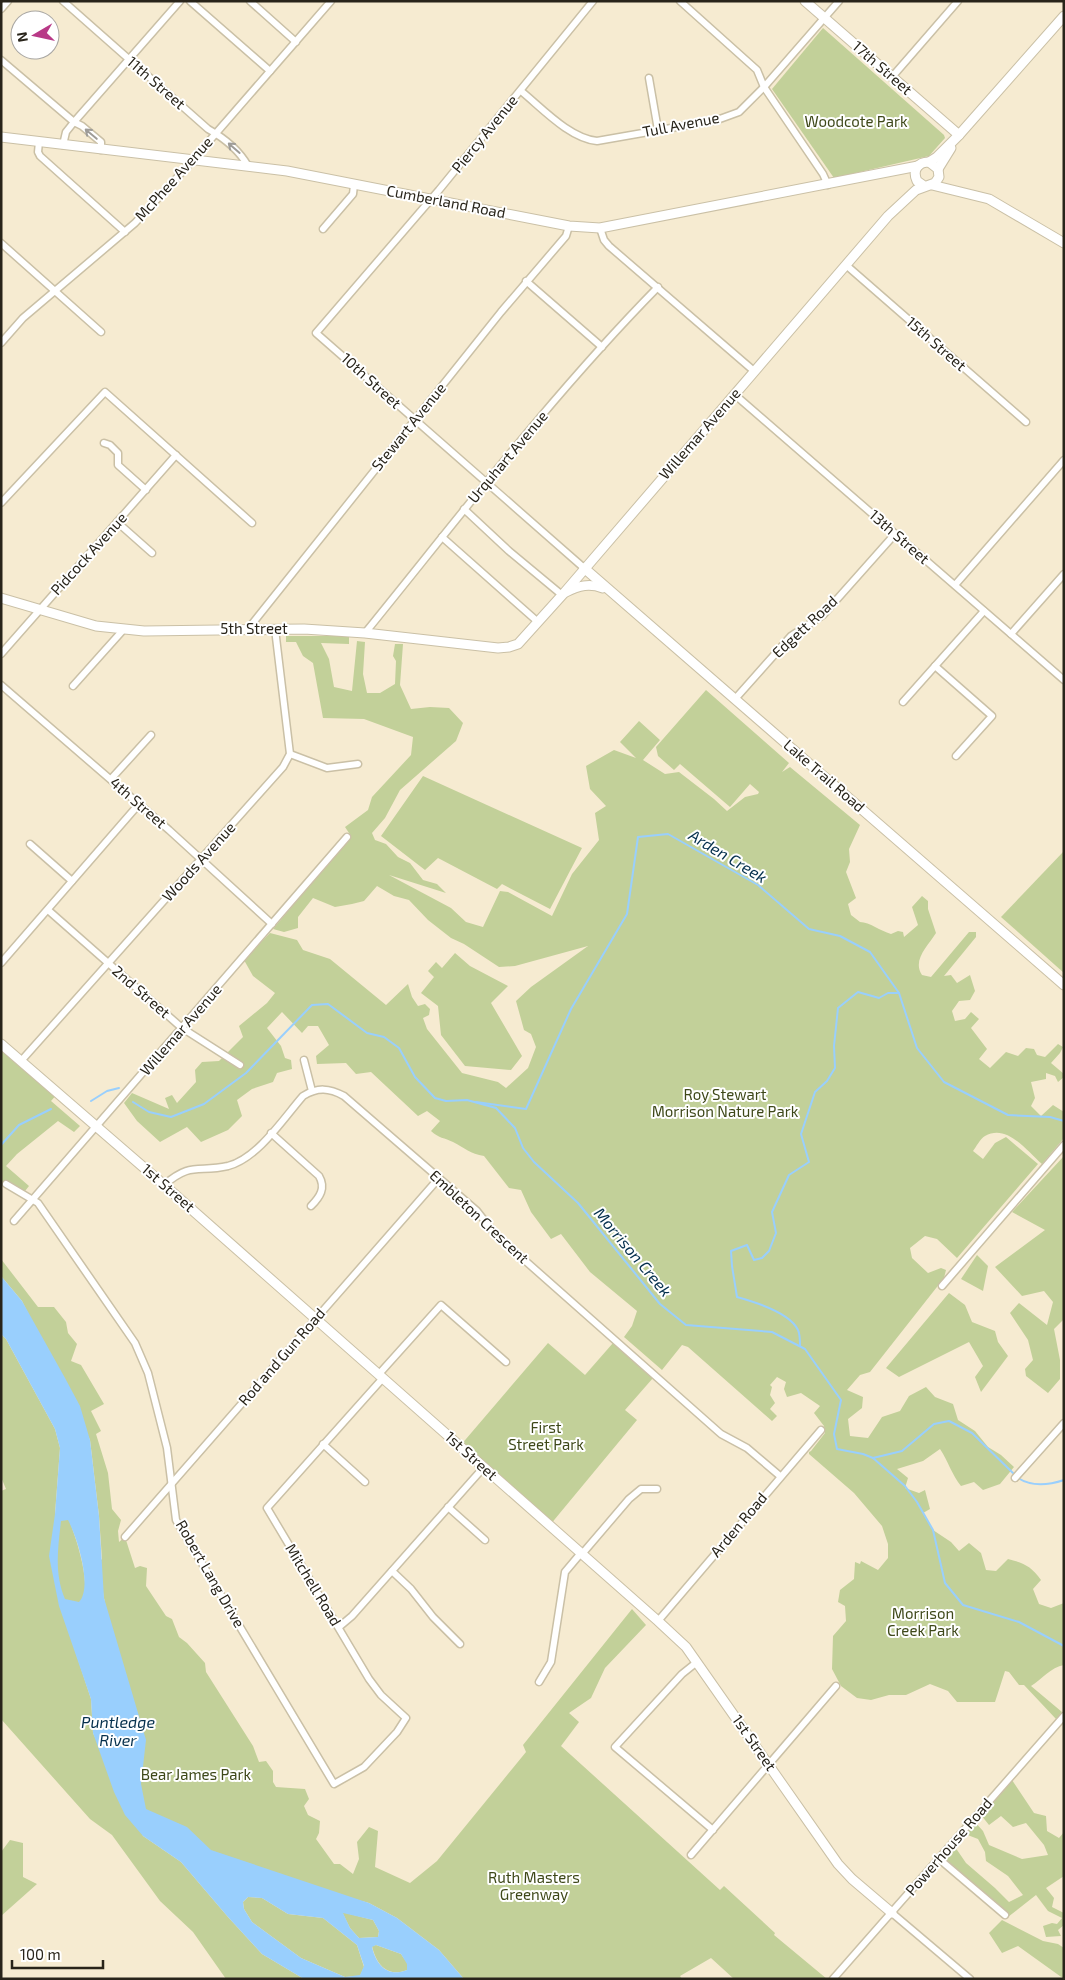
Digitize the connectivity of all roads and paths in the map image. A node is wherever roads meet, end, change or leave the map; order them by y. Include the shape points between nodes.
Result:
1 (8, 1) edge
2 (63, 1) edge
3 (180, 1) edge
4 (190, 1) edge
5 (250, 1) edge
6 (331, 1) edge
7 (593, 1) edge
8 (680, 1) edge
9 (804, 1) edge
10 (839, 1) edge
11 (958, 1) edge
12 (1, 9) edge
13 (1064, 16) edge
14 (824, 18) junction
15 (296, 42) junction
16 (129, 59) junction
17 (1, 60) edge
18 (270, 71) junction
19 (892, 77) junction
20 (649, 78) dead end
21 (764, 87) junction
22 (520, 90) junction
23 (74, 122) junction
24 (658, 130) junction
25 (216, 133) junction
26 (958, 134) junction
27 (1, 137) edge
28 (39, 142) junction
29 (63, 145) junction
30 (101, 150) junction
31 (192, 160) junction
32 (929, 162) junction
33 (248, 166) junction
34 (918, 166) junction
35 (938, 171) junction
36 (888, 172) junction
37 (915, 178) junction
38 (354, 185) junction
39 (828, 185) junction
40 (928, 185) junction
41 (976, 195) junction
42 (430, 199) junction
43 (888, 216) junction
44 (569, 226) junction
45 (600, 228) junction
46 (324, 229) dead end
47 (125, 232) junction
48 (1, 243) edge
49 (1064, 243) edge
50 (846, 265) junction
51 (526, 281) junction
52 (658, 287) junction
53 (55, 291) junction
54 (101, 332) dead end
55 (316, 333) joint
56 (1, 343) edge
57 (602, 347) junction
58 (754, 371) junction
59 (734, 394) junction
60 (415, 420) junction
61 (1026, 422) dead end
62 (104, 443) dead end
63 (176, 455) junction
64 (1064, 460) edge
65 (485, 482) junction
66 (146, 490) junction
67 (1, 503) edge
68 (464, 509) junction
69 (118, 522) junction
70 (252, 523) dead end
71 (895, 534) junction
72 (442, 537) junction
73 (152, 553) dead end
74 (584, 568) junction
75 (1064, 574) edge
76 (955, 585) junction
77 (610, 591) junction
78 (563, 594) junction
79 (1, 598) edge
80 (40, 609) junction
81 (984, 611) junction
82 (538, 622) junction
83 (275, 628) junction
84 (124, 629) junction
85 (248, 629) junction
86 (365, 632) junction
87 (1011, 634) junction
88 (509, 647) joint
89 (1, 654) edge
90 (936, 666) junction
91 (1063, 678) edge
92 (1, 685) edge
93 (73, 686) dead end
94 (735, 698) junction
95 (903, 702) dead end
96 (151, 735) dead end
97 (290, 754) junction
98 (956, 756) dead end
99 (358, 764) dead end
100 (111, 779) junction
101 (139, 804) junction
102 (347, 837) dead end
103 (30, 844) dead end
104 (201, 858) junction
105 (72, 881) junction
106 (48, 910) junction
107 (272, 924) junction
108 (1, 962) edge
109 (108, 963) junction
110 (1064, 985) edge
111 (182, 1028) junction
112 (1, 1044) edge
113 (304, 1060) dead end
114 (21, 1061) junction
115 (240, 1065) dead end
116 (312, 1090) junction
117 (96, 1128) junction
118 (271, 1133) junction
119 (1064, 1145) edge
120 (439, 1178) junction
121 (6, 1184) dead end
122 (164, 1185) junction
123 (31, 1199) junction
124 (311, 1206) dead end
125 (14, 1221) dead end
126 (942, 1286) dead end
127 (316, 1318) junction
128 (506, 1362) dead end
129 (381, 1376) junction
130 (1064, 1423) edge
131 (820, 1430) dead end
132 (323, 1444) junction
133 (484, 1467) junction
134 (780, 1476) junction
135 (1015, 1478) dead end
136 (173, 1482) junction
137 (365, 1482) dead end
138 (657, 1489) dead end
139 (448, 1507) junction
140 (125, 1537) dead end
141 (485, 1540) dead end
142 (581, 1553) junction
143 (392, 1571) junction
144 (658, 1621) junction
145 (339, 1627) junction
146 (460, 1644) dead end
147 (697, 1662) junction
148 (539, 1682) dead end
149 (836, 1686) dead end
150 (1064, 1716) edge
151 (770, 1765) junction
152 (334, 1784) joint
153 (712, 1830) junction
154 (691, 1855) dead end
155 (938, 1858) junction
156 (892, 1913) junction
157 (1005, 1915) dead end
158 (833, 1979) edge
159 (970, 1979) edge

1 - 12 street
2 - 16 street, 11th Street
3 - 16 street
4 - 18 street
5 - 15 street
6 - 15 street, McPhee Avenue
7 - 22 street, Piercy Avenue
8 - 21 street via 757,70
9 - 14 street, 17th Street
10 - 14 street, Tull Avenue
11 - 19 street
13 - 26 street
14 - 19 street, 17th Street
14 - 21 street, Tull Avenue
15 - 18 street, McPhee Avenue
16 - 23 street
16 - 25 street, 11th Street
17 - 23 street
18 - 25 street, McPhee Avenue
19 - 26 street, 17th Street
20 - 24 street
21 - 24 street, Tull Avenue via 738,112 718,120
21 - 39 street
22 - 24 street, Tull Avenue via 586,140 597,141
22 - 42 street, Piercy Avenue
23 - 29 street via 66,132
30 -> 23 street via 101,142
25 - 31 street, McPhee Avenue
33 -> 25 street, 11th Street via 242,154
26 - 32 street
26 - 35 street
27 - 28 street, Cumberland Road
28 - 29 street, Cumberland Road
28 - 47 street via 40,156
29 - 30 street, Cumberland Road
30 - 31 street, Cumberland Road
31 - 33 street, Cumberland Road
31 - 47 street, McPhee Avenue
32 - 34 street
32 - 35 street
33 - 38 street, Cumberland Road
34 - 36 street, Cumberland Road
34 - 37 street
35 - 40 street via 937,180
35 - 41 street via 952,185
36 - 37 street, Cumberland Road
36 - 39 street, Cumberland Road
37 - 40 street via 919,183
37 - 43 street, Willemar Avenue
38 - 42 street, Cumberland Road
38 - 46 street via 352,194
39 - 45 street, Cumberland Road
40 - 41 street
40 - 43 street, Willemar Avenue via 916,190
41 - 49 street via 996,202
42 - 44 street, Cumberland Road
42 - 55 street, Piercy Avenue
43 - 50 street, Willemar Avenue
44 - 45 street, Cumberland Road
44 - 51 street, Stewart Avenue via 566,236
45 - 52 street via 609,246
47 - 53 street, McPhee Avenue
48 - 53 street
50 - 58 street, Willemar Avenue
50 - 61 street, 15th Street
51 - 57 street
51 - 60 street, Stewart Avenue
52 - 57 street, Urquhart Avenue
52 - 58 street
53 - 54 street
53 - 56 street, McPhee Avenue via 23,318
55 - 60 street, 10th Street
57 - 65 street, Urquhart Avenue
58 - 59 street, Willemar Avenue
59 - 71 street, 13th Street
59 - 74 street, Willemar Avenue
60 - 65 street, 10th Street
60 - 85 street, Stewart Avenue
62 - 66 street via 118,453 118,464
63 - 66 street, Pidcock Avenue
63 - 67 street via 105,392
63 - 70 street
64 - 76 street
65 - 68 street, Urquhart Avenue
65 - 74 street, 10th Street
66 - 69 street, Pidcock Avenue
68 - 72 street, Urquhart Avenue
68 - 78 street via 509,551
69 - 73 street
69 - 80 street, Pidcock Avenue
71 - 76 street, 13th Street
71 - 94 street, Edgett Road via 822,615 791,636
72 - 82 street
72 - 86 street, Urquhart Avenue
74 - 77 street, Lake Trail Road
74 - 78 street, Willemar Avenue
75 - 87 street
76 - 81 street, 13th Street
77 - 78 street via 590,585 578,586
77 - 94 street, Lake Trail Road
78 - 82 street, Willemar Avenue
79 - 80 street, 5th Street
80 - 84 street, 5th Street via 96,626
80 - 89 street, Pidcock Avenue
81 - 87 street, 13th Street
81 - 90 street
82 - 88 street, Willemar Avenue via 518,644
83 - 85 street, 5th Street
83 - 86 street, 5th Street
83 - 97 street
84 - 85 street, 5th Street
84 - 93 street
86 - 88 street, 5th Street
87 - 91 street, 13th Street
90 - 95 street
90 - 98 street via 992,716
92 - 100 street, 4th Street
94 - 110 street, Lake Trail Road
96 - 100 street
97 - 99 street via 328,768
97 - 104 street, Woods Avenue via 283,767
100 - 101 street, 4th Street
101 - 104 street, 4th Street
101 - 105 street
102 - 107 street, Willemar Avenue
103 - 105 street
104 - 107 street, 4th Street
104 - 109 street, Woods Avenue
105 - 106 street
106 - 108 street
106 - 109 street, 2nd Street
107 - 111 street, Willemar Avenue
109 - 111 street, 2nd Street
109 - 114 street, Woods Avenue
111 - 115 street, 2nd Street
111 - 117 street, Willemar Avenue
112 - 114 street, 1st Street
113 - 116 street
114 - 117 street, 1st Street
116 - 118 street
116 - 120 street, Embleton Crescent via 334,1090 344,1096
117 - 122 street, 1st Street
117 - 123 street, Willemar Avenue
118 - 122 street via 252,1155 228,1166 188,1169
118 - 124 street via 323,1183 322,1191
119 - 126 street
120 - 127 street, Rod and Gun Road
120 - 134 street, Embleton Crescent via 477,1211 495,1234 721,1434 747,1448
121 - 123 street, Robert Lang Drive
122 - 127 street, 1st Street
123 - 125 street, Willemar Avenue
123 - 136 street, Robert Lang Drive via 38,1203 135,1343 148,1373
127 - 129 street, 1st Street
127 - 136 street, Rod and Gun Road
128 - 129 street, Mitchell Road via 441,1305
129 - 132 street, Mitchell Road
129 - 133 street, 1st Street
130 - 135 street
131 - 134 street, Arden Road
132 - 137 street
132 - 145 street, Mitchell Road via 267,1508
133 - 139 street
133 - 142 street, 1st Street
134 - 144 street, Arden Road
136 - 140 street, Rod and Gun Road
136 - 152 street, Robert Lang Drive via 176,1520
138 - 142 street via 642,1489 629,1499
139 - 141 street
139 - 143 street
142 - 144 street, 1st Street
142 - 148 street via 565,1572 552,1662
143 - 145 street
143 - 146 street
144 - 147 street, 1st Street
145 - 152 street, Mitchell Road via 375,1687 406,1718 364,1767
147 - 151 street, 1st Street
147 - 153 street via 615,1747
149 - 151 street
150 - 155 street, Powerhouse Road
151 - 153 street
151 - 156 street, 1st Street via 838,1864
153 - 154 street
155 - 156 street, Powerhouse Road
155 - 157 street
156 - 158 street, Powerhouse Road
156 - 159 street

